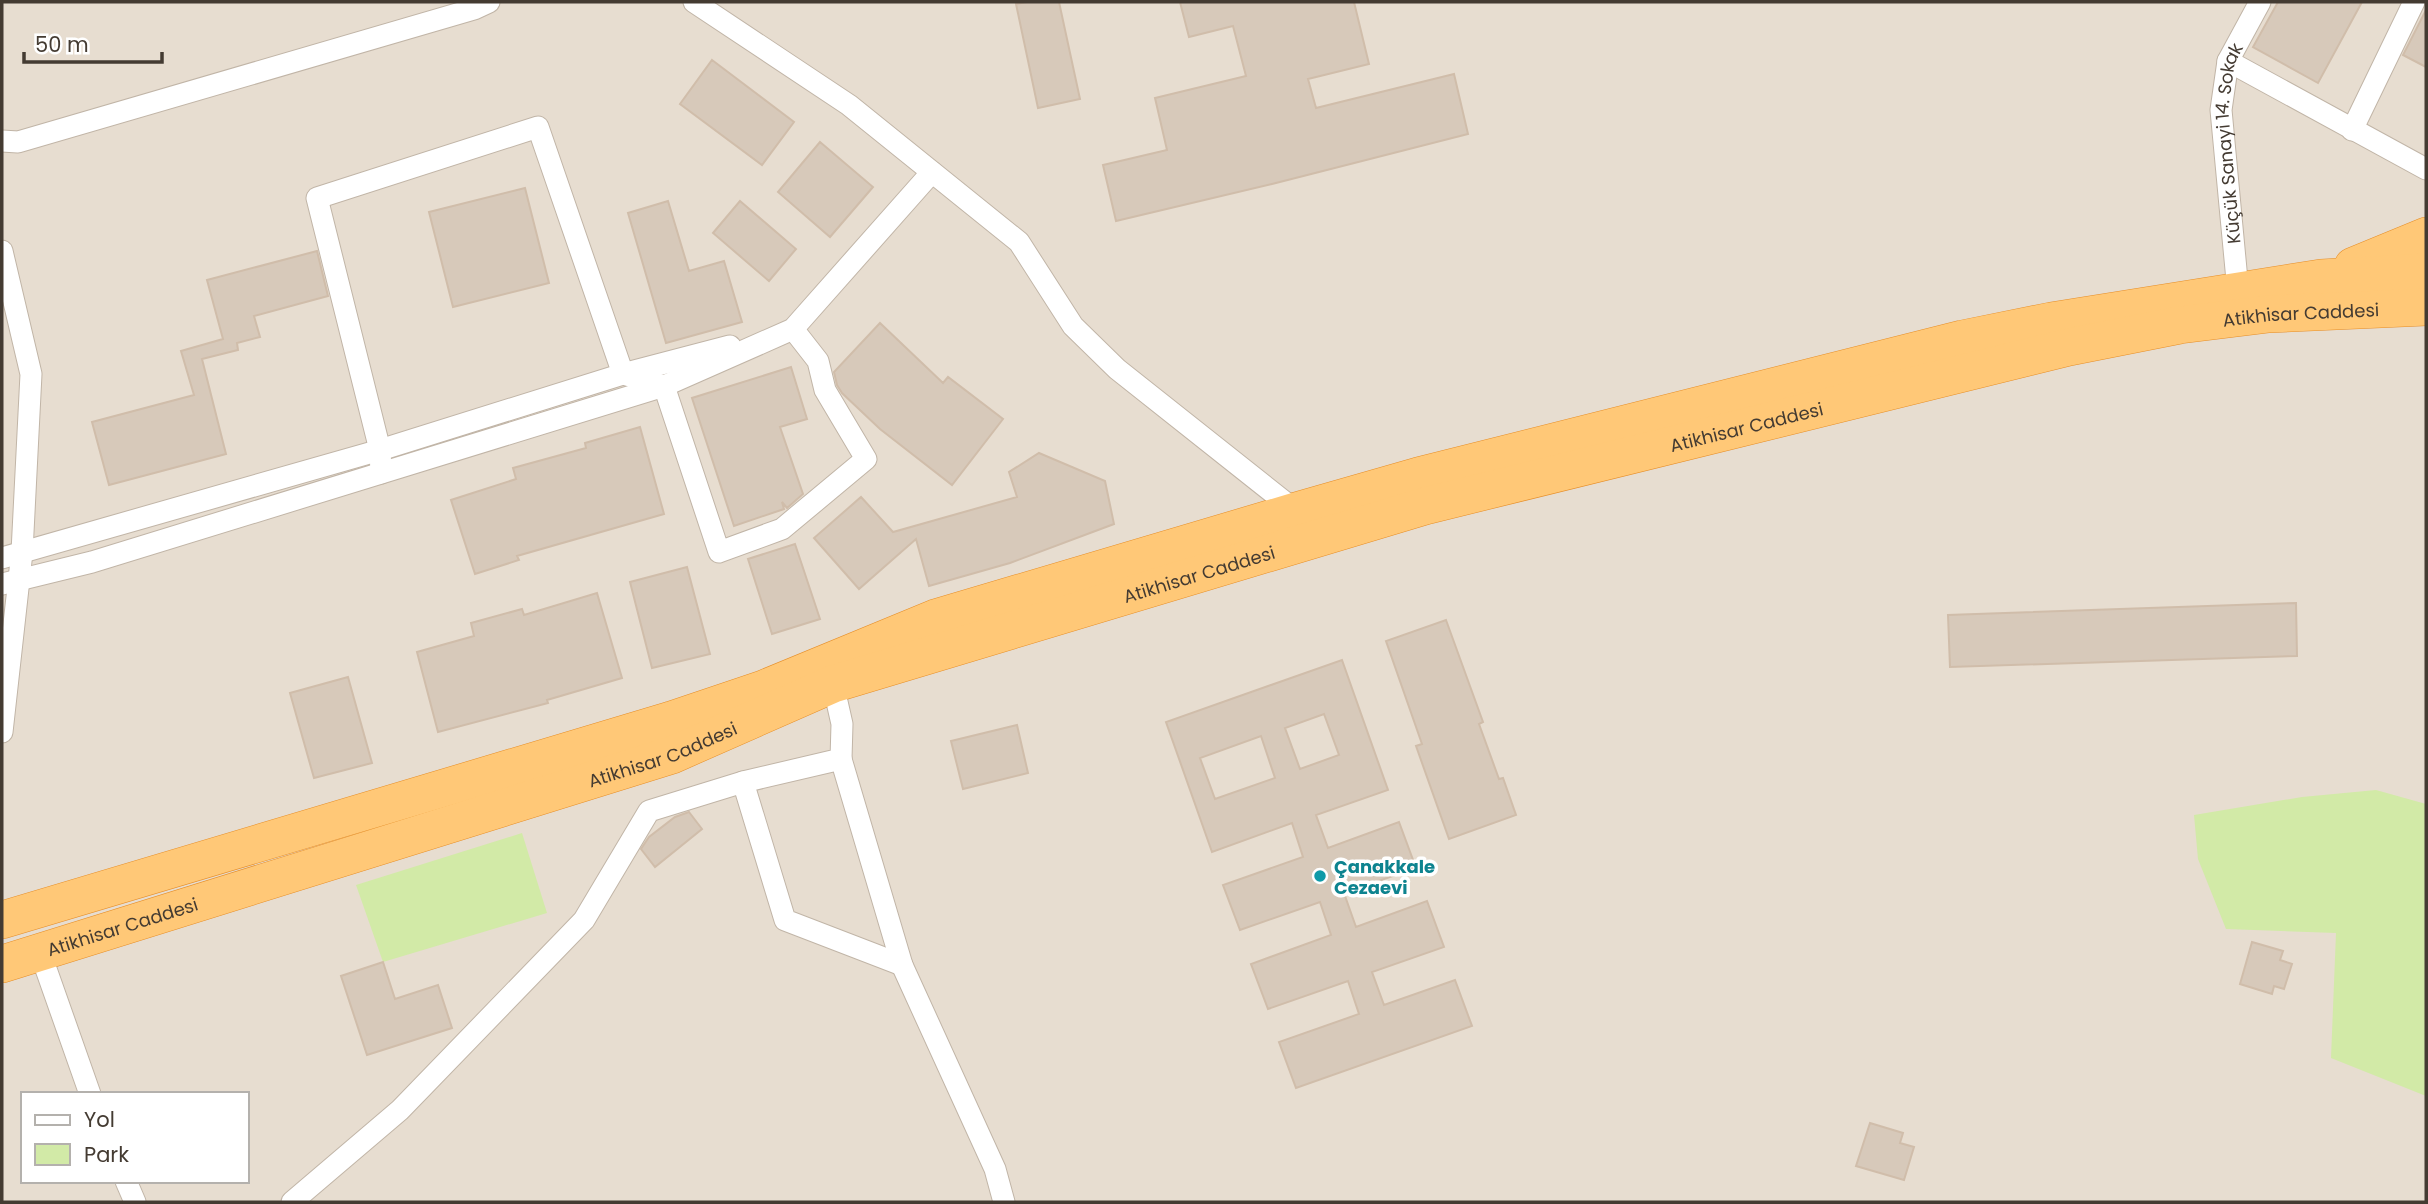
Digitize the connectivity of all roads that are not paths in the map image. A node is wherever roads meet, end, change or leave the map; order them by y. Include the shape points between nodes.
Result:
1 (489, 2) edge
2 (694, 2) edge
3 (2260, 2) edge
4 (2414, 2) edge
5 (2228, 61) junction
6 (2352, 130) junction
7 (2, 141) edge
8 (2426, 169) edge
9 (932, 172) junction
10 (2426, 236) edge
11 (2, 251) edge
12 (2426, 272) edge
13 (2321, 278) junction
14 (2238, 291) junction
15 (2426, 307) edge
16 (793, 329) junction
17 (623, 374) junction
18 (664, 386) junction
19 (380, 450) junction
20 (381, 473) junction
21 (1296, 511) junction
22 (12, 555) edge
23 (10, 582) edge
24 (1055, 601) junction
25 (833, 684) junction
26 (2, 732) edge
27 (841, 759) junction
28 (743, 782) junction
29 (2, 920) edge
30 (40, 952) junction
31 (2, 964) edge
32 (902, 965) junction
33 (89, 1092) edge
34 (127, 1183) edge
35 (135, 1202) edge
36 (292, 1202) edge
37 (1003, 1202) edge

1 - 7 street via 18,142
2 - 9 street via 849,105
3 - 5 street, Küçük Sanayi 14. Sokak
4 - 6 street
5 - 6 street
5 - 14 street, Küçük Sanayi 14. Sokak via 2221,110
6 - 8 street
9 - 16 street
9 - 21 street via 1019,242 1073,326 1117,369
10 - 13 highway
11 - 22 street via 31,374
12 - 13 highway, Atikhisar Caddesi
13 - 14 highway, Atikhisar Caddesi
14 - 21 highway, Atikhisar Caddesi via 1962,339
15 - 24 highway, Atikhisar Caddesi via 2269,314 2180,325 2069,347
16 - 17 street
16 - 18 street
16 - 18 street via 818,361 825,390 866,459 782,529 719,552
17 - 18 street
17 - 19 street
17 - 19 street via 538,127 373,178 317,198
18 - 20 street
19 - 20 street
19 - 22 street
20 - 23 street via 92,562
21 - 24 highway, Atikhisar Caddesi
22 - 23 street
23 - 26 street
24 - 25 highway, Atikhisar Caddesi
24 - 29 highway, Atikhisar Caddesi via 936,618 763,689 671,720
25 - 27 street via 842,724
25 - 30 highway, Atikhisar Caddesi via 672,755
27 - 28 street
27 - 32 street
28 - 32 street via 785,920
28 - 36 street via 649,811 584,920 400,1110
30 - 31 highway, Atikhisar Caddesi
30 - 33 street
32 - 37 street via 995,1169
34 - 35 street

